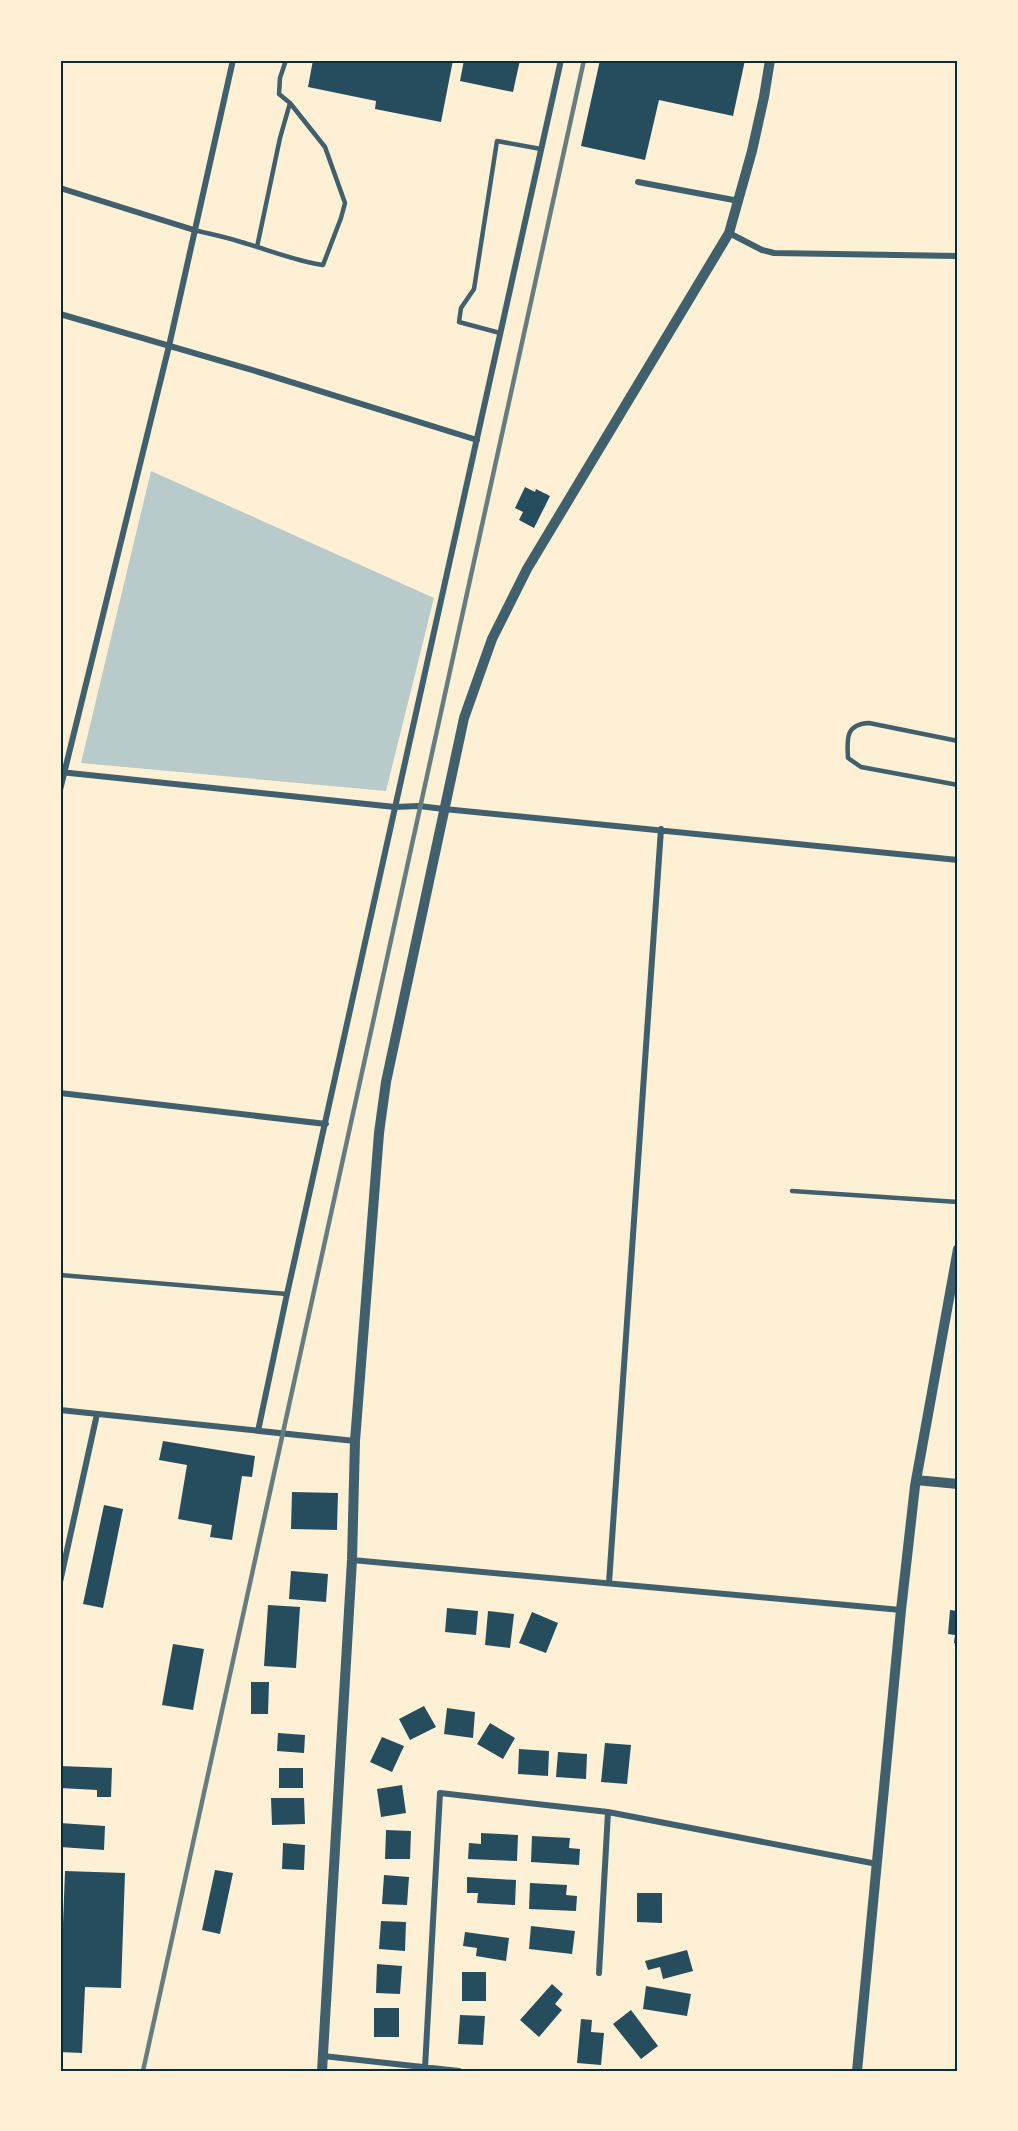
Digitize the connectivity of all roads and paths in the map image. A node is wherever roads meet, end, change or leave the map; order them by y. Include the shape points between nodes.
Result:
1 (233, 60) edge
2 (286, 60) edge
3 (561, 60) edge
4 (770, 60) edge
5 (290, 103) junction
6 (541, 149) junction
7 (638, 182) dead end
8 (60, 188) edge
9 (739, 201) junction
10 (194, 230) junction
11 (729, 233) junction
12 (257, 247) junction
13 (958, 256) edge
14 (60, 314) edge
15 (500, 333) junction
16 (169, 346) junction
17 (477, 440) junction
18 (958, 741) edge
19 (62, 773) edge
20 (958, 785) edge
21 (60, 790) edge
22 (395, 807) junction
23 (444, 809) junction
24 (661, 829) junction
25 (958, 860) edge
26 (60, 1094) edge
27 (326, 1124) junction
28 (792, 1191) dead end
29 (958, 1202) edge
30 (958, 1249) edge
31 (60, 1275) edge
32 (287, 1294) junction
33 (60, 1410) edge
34 (97, 1414) junction
35 (258, 1431) junction
36 (355, 1441) junction
37 (916, 1480) junction
38 (958, 1484) edge
39 (352, 1560) junction
40 (60, 1582) edge
41 (609, 1583) junction
42 (901, 1610) junction
43 (608, 1812) junction
44 (877, 1864) junction
45 (600, 1973) dead end
46 (323, 2056) junction
47 (424, 2068) junction
48 (322, 2071) edge
49 (459, 2071) edge
50 (857, 2071) edge

1 - 10 street
2 - 5 lane via 279,94
3 - 6 street
4 - 9 street
5 - 12 lane
5 - 12 lane via 325,147 345,202 323,265
6 - 15 street
6 - 15 lane via 497,141 474,289 462,308 459,322
7 - 9 street
8 - 10 street
9 - 11 street
10 - 12 lane
10 - 16 street
11 - 13 street via 774,253
11 - 23 street via 527,568 492,639 464,718
14 - 16 street
15 - 17 street
16 - 17 street
16 - 19 street
17 - 22 street
18 - 20 lane via 869,723 860,723 847,738 848,758 861,767
19 - 21 street
19 - 22 street
22 - 23 street
22 - 27 street
23 - 24 street
23 - 36 street via 386,1082
24 - 25 street
24 - 41 street
26 - 27 street
27 - 32 street
28 - 29 lane
30 - 37 street
31 - 32 lane
32 - 35 street
33 - 34 street
34 - 35 street
34 - 40 street
35 - 36 street
36 - 39 street
37 - 38 street
37 - 42 street
39 - 41 street
39 - 46 street
41 - 42 street
42 - 44 street
43 - 44 street
43 - 45 street
43 - 47 street via 440,1794
44 - 50 street
46 - 47 street
46 - 48 street
47 - 49 street

